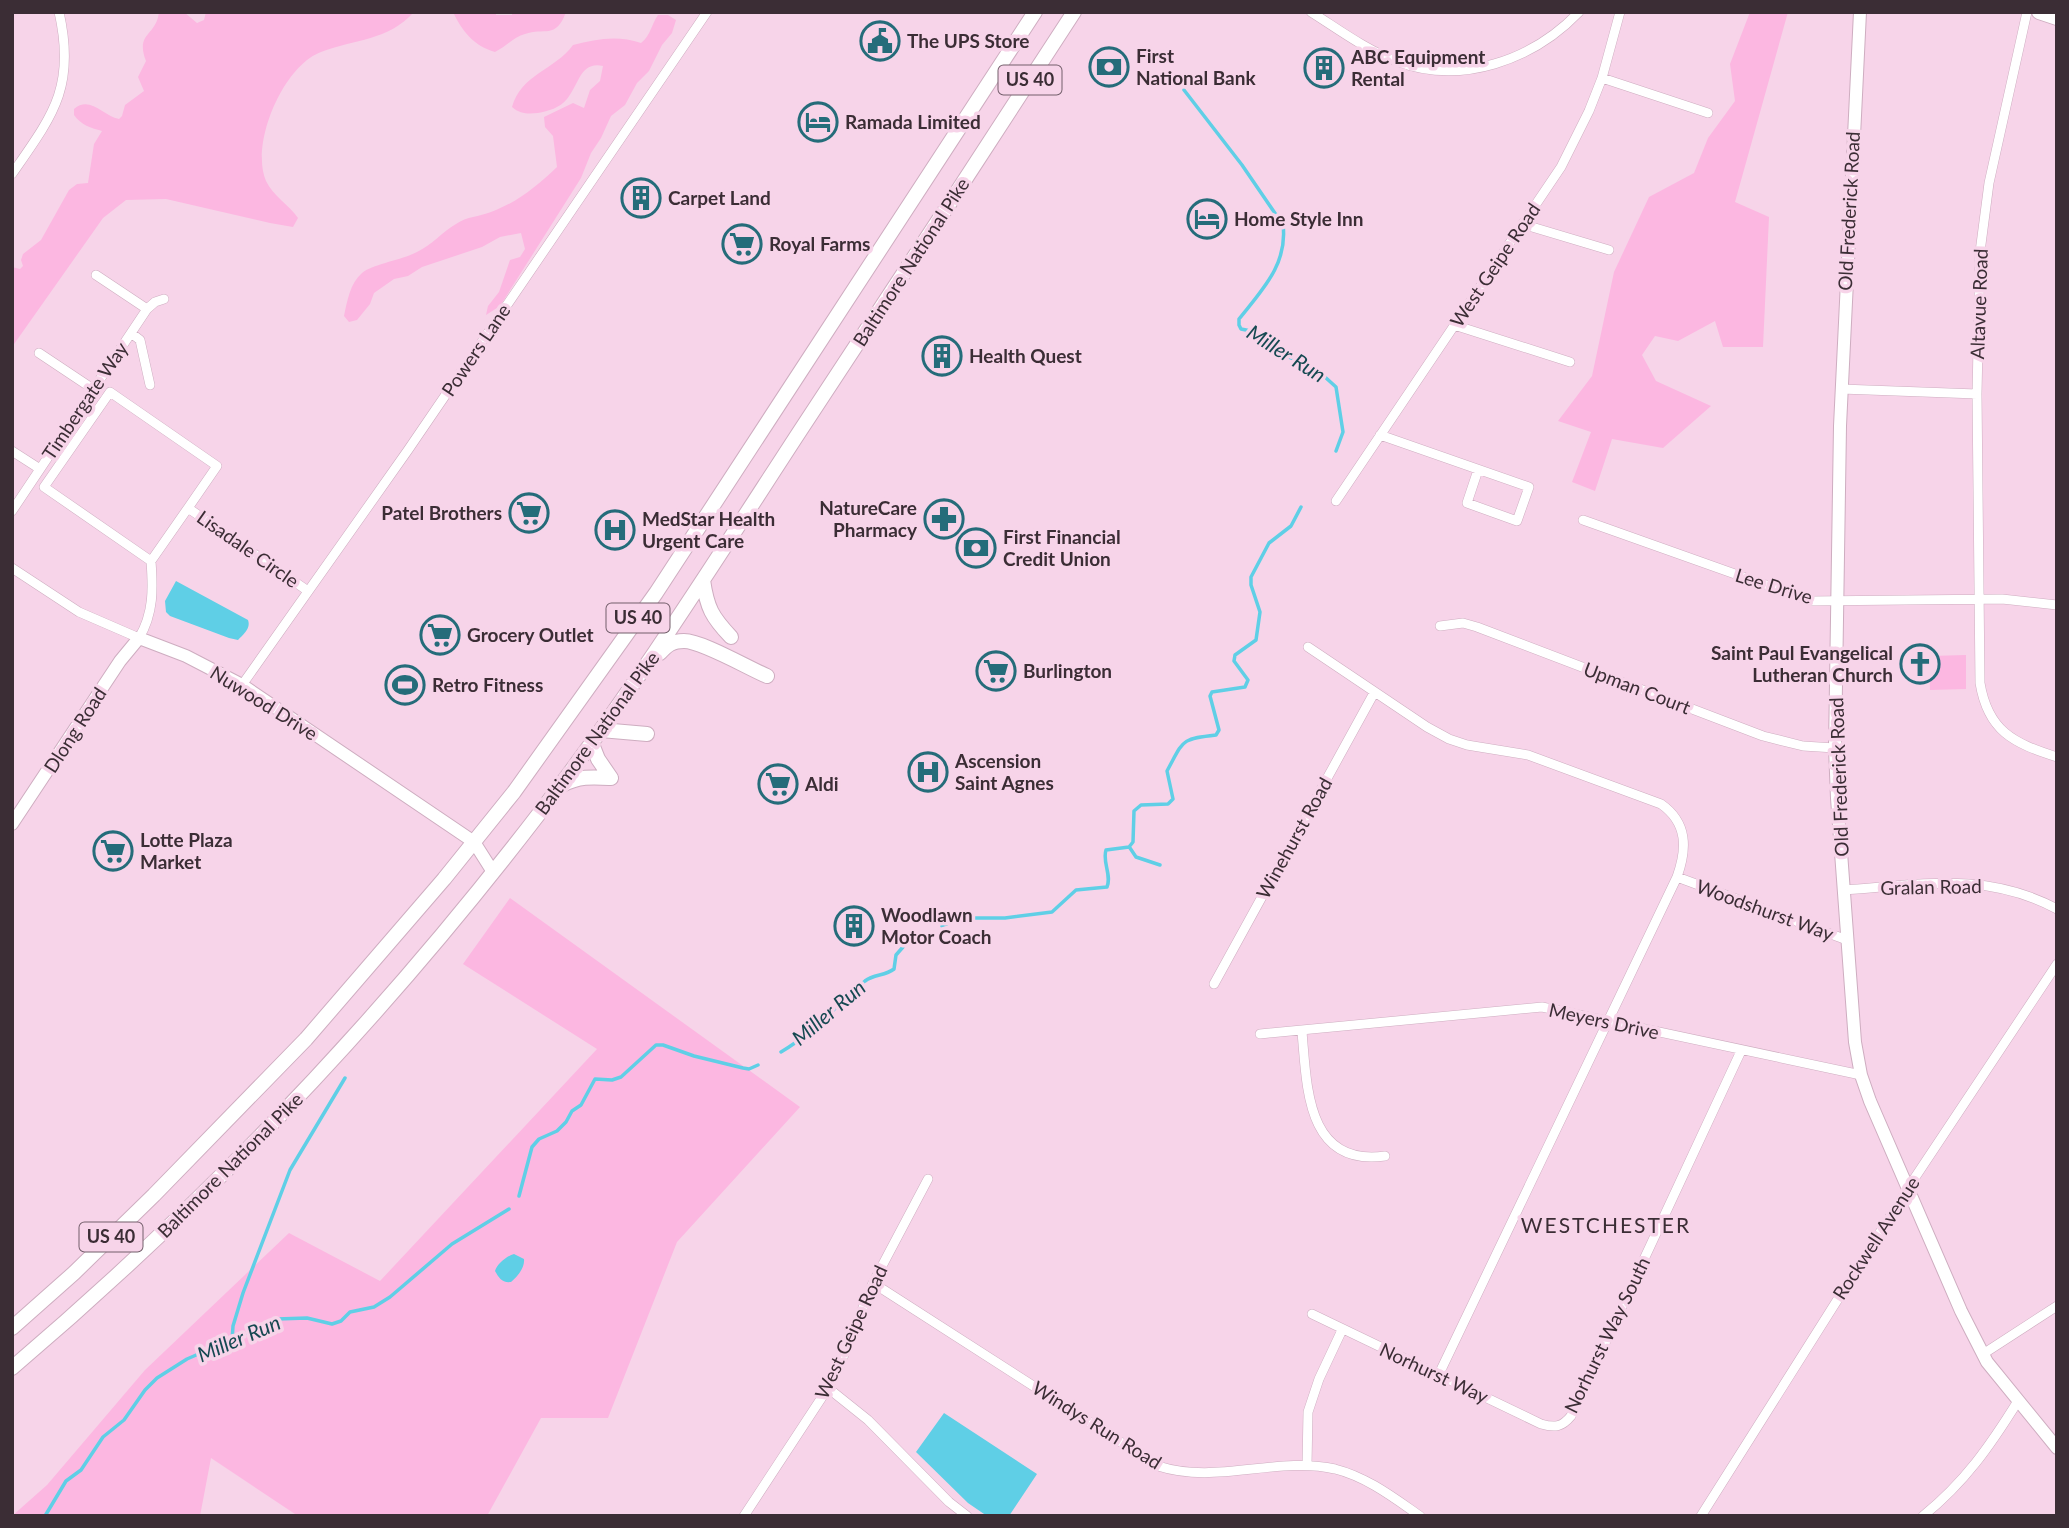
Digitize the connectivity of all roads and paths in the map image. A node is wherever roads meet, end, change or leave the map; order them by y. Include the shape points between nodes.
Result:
1 (707, 12) edge
2 (1035, 12) edge
3 (1074, 12) edge
4 (1311, 12) edge
5 (1579, 12) edge
6 (1620, 12) edge
7 (1860, 12) edge
8 (2027, 12) edge
9 (2039, 12) edge
10 (62, 13) edge
11 (2057, 18) edge
12 (1602, 78) junction
13 (1708, 113) dead end
14 (16, 162) edge
15 (12, 174) edge
16 (1522, 224) junction
17 (1609, 250) dead end
18 (96, 275) dead end
19 (164, 299) dead end
20 (146, 309) junction
21 (1454, 325) junction
22 (131, 332) junction
23 (39, 353) dead end
24 (1570, 362) dead end
25 (150, 385) dead end
26 (93, 389) junction
27 (1841, 389) junction
28 (1977, 394) junction
29 (1380, 435) junction
30 (12, 451) edge
31 (40, 469) junction
32 (1478, 470) junction
33 (1336, 501) dead end
34 (188, 508) junction
35 (12, 511) edge
36 (1583, 520) dead end
37 (151, 561) junction
38 (12, 568) edge
39 (703, 580) junction
40 (308, 591) junction
41 (1836, 600) junction
42 (1980, 600) junction
43 (2057, 605) edge
44 (1440, 626) dead end
45 (731, 637) dead end
46 (139, 638) junction
47 (1308, 647) dead end
48 (640, 675) junction
49 (767, 676) dead end
50 (242, 685) junction
51 (1374, 693) junction
52 (601, 730) junction
53 (647, 734) dead end
54 (592, 744) junction
55 (1835, 748) junction
56 (2057, 757) edge
57 (560, 786) junction
58 (12, 824) edge
59 (474, 842) junction
60 (493, 872) junction
61 (1677, 877) junction
62 (1843, 890) junction
63 (2057, 909) edge
64 (1847, 940) junction
65 (2057, 964) edge
66 (1214, 984) dead end
67 (1608, 1021) junction
68 (1302, 1032) junction
69 (1260, 1034) dead end
70 (1741, 1051) junction
71 (1861, 1075) junction
72 (1385, 1156) dead end
73 (928, 1178) dead end
74 (1908, 1188) junction
75 (873, 1283) junction
76 (2057, 1306) edge
77 (1312, 1314) dead end
78 (12, 1328) edge
79 (1342, 1330) junction
80 (1983, 1354) junction
81 (12, 1368) edge
82 (1439, 1374) junction
83 (828, 1388) junction
84 (2018, 1401) junction
85 (1558, 1426) joint
86 (2057, 1448) edge
87 (1307, 1465) junction
88 (744, 1516) edge
89 (967, 1516) edge
90 (1420, 1516) edge
91 (1701, 1516) edge
92 (1923, 1516) edge

1 - 40 street, Powers Lane
2 - 59 main road, Baltimore National Pike / US 40 via 656,593
3 - 39 main road, Baltimore National Pike / US 40
4 - 5 street via 1398,62 1450,70 1475,69 1518,57 1541,45
6 - 12 street, West Geipe Road
7 - 27 street, Old Frederick Road
8 - 28 street, Altavue Road via 1984,215
9 - 11 main road
10 - 14 street via 63,85 51,117
12 - 13 street
12 - 16 street, West Geipe Road via 1561,167
14 - 15 street
16 - 17 street
16 - 21 street, West Geipe Road
18 - 20 street
19 - 20 street, Timbergate Way
20 - 22 street, Timbergate Way
21 - 24 street
21 - 29 street, West Geipe Road
22 - 25 street via 140,340
22 - 26 street, Timbergate Way
23 - 26 street
26 - 31 street, Timbergate Way
27 - 28 street
27 - 41 street, Old Frederick Road
28 - 42 street, Altavue Road
29 - 32 street
29 - 33 street, West Geipe Road
30 - 31 street
31 - 35 street, Timbergate Way
32 - 32 street via 1529,487 1517,521 1467,503
34 - 37 street, Lisadale Circle
34 - 37 street, Lisadale Circle via 216,466 110,392 44,487
34 - 40 street, Lisadale Circle
36 - 41 street, Lee Drive via 1811,601
37 - 46 street via 150,611
38 - 46 street, Nuwood Drive via 79,612
39 - 45 main road via 712,615
39 - 48 main road, Baltimore National Pike / US 40
40 - 50 street, Powers Lane
41 - 42 street, Lee Drive
41 - 55 street, Old Frederick Road
42 - 43 street, Lee Drive
42 - 56 street, Altavue Road via 1980,683 1990,716 2021,745
44 - 55 street, Upman Court via 1463,623 1477,627 1763,736
46 - 50 street, Nuwood Drive
46 - 58 street, Dlong Road
47 - 51 street
48 - 49 main road via 667,645 684,641
48 - 52 main road, Baltimore National Pike / US 40
50 - 59 street, Nuwood Drive
51 - 61 street via 1449,739 1528,755 1661,804 1677,819 1685,841
51 - 66 street, Winehurst Road
52 - 53 main road
52 - 54 main road, Baltimore National Pike / US 40
54 - 57 main road, Baltimore National Pike / US 40
54 - 57 main road via 611,778 586,776
55 - 62 street, Old Frederick Road
57 - 60 main road, Baltimore National Pike / US 40
59 - 60 street, Nuwood Drive
59 - 78 main road, Baltimore National Pike / US 40 via 348,991 237,1112
60 - 81 main road, Baltimore National Pike / US 40 via 338,1055 259,1138 104,1289
61 - 64 street, Woodshurst Way
61 - 67 street, Woodshurst Way
62 - 63 street, Gralan Road via 1973,883
62 - 64 street, Old Frederick Road
64 - 71 street, Old Frederick Road
65 - 74 street, Rockwell Avenue
67 - 68 street, Meyers Drive via 1542,1007
67 - 70 street, Meyers Drive
67 - 82 street, Woodshurst Way
68 - 69 street, Meyers Drive
68 - 72 street via 1309,1100 1320,1129 1351,1153
70 - 71 street, Meyers Drive
70 - 85 street, Norhurst Way South via 1571,1416
71 - 74 street, Old Frederick Road
73 - 75 street, West Geipe Road
74 - 80 street, Old Frederick Road
74 - 91 street, Rockwell Avenue
75 - 83 street, West Geipe Road
75 - 87 street, Windys Run Road via 1158,1466 1203,1474
76 - 80 street
77 - 79 street, Norhurst Way
79 - 82 street, Norhurst Way
79 - 87 street via 1308,1412
80 - 84 street, Old Frederick Road
82 - 85 street, Norhurst Way via 1541,1424
83 - 88 street, West Geipe Road
83 - 89 street via 868,1420
84 - 86 street, Old Frederick Road
84 - 92 street via 1972,1469
87 - 90 street, Windys Run Road via 1365,1480

